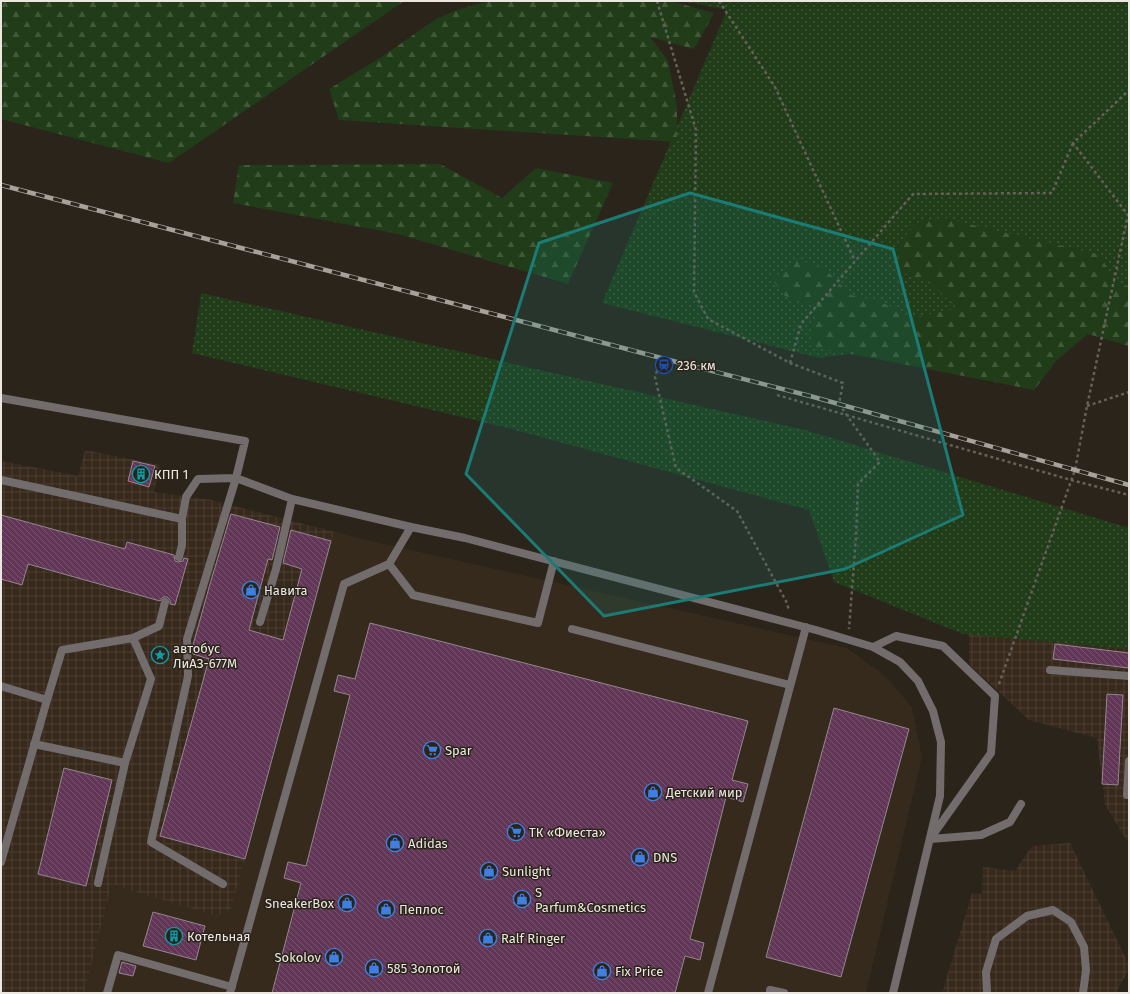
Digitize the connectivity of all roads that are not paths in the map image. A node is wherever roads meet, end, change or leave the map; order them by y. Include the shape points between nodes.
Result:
1 (1, 398) edge
2 (236, 478) junction
3 (1, 480) edge
4 (292, 499) junction
5 (182, 519) junction
6 (411, 527) junction
7 (179, 557) dead end
8 (554, 561) junction
9 (388, 564) junction
10 (166, 602) dead end
11 (260, 622) dead end
12 (806, 627) junction
13 (572, 628) dead end
14 (133, 638) junction
15 (873, 647) junction
16 (1050, 670) dead end
17 (1129, 676) edge
18 (1, 686) edge
19 (790, 686) junction
20 (47, 700) junction
21 (34, 744) junction
22 (1129, 761) edge
23 (125, 763) junction
24 (1129, 794) edge
25 (1021, 804) dead end
26 (930, 838) junction
27 (1, 862) edge
28 (98, 883) dead end
29 (223, 884) dead end
30 (231, 990) edge
31 (770, 990) dead end
32 (107, 993) edge
33 (708, 993) edge
34 (784, 993) edge
35 (893, 993) edge
36 (987, 993) edge
37 (1083, 993) edge

1 - 2 lane via 245,441
2 - 4 lane
2 - 5 lane via 198,479 186,497
2 - 29 lane via 187,639 188,676 151,842
3 - 5 lane
4 - 6 lane
4 - 11 lane via 276,569
5 - 7 lane via 182,545
6 - 8 lane
6 - 9 lane
8 - 9 lane via 538,623 413,595
8 - 12 lane
9 - 30 lane via 344,584
10 - 14 lane via 158,626
12 - 15 lane
12 - 19 lane
13 - 19 lane
14 - 20 lane via 62,650
14 - 23 lane via 151,679
15 - 26 lane via 900,662 918,681 933,711 941,742 940,796
15 - 26 lane via 896,636 943,646 995,696 991,753
16 - 17 lane
18 - 20 lane
19 - 33 lane
20 - 21 lane
21 - 23 lane
21 - 27 lane
22 - 24 lane via 1127,795
23 - 28 lane
25 - 26 lane via 1010,822 981,835
26 - 35 lane
30 - 32 lane via 118,955
31 - 34 lane
36 - 37 lane via 986,972 996,939 1027,916 1053,910 1071,922 1084,947 1086,970

